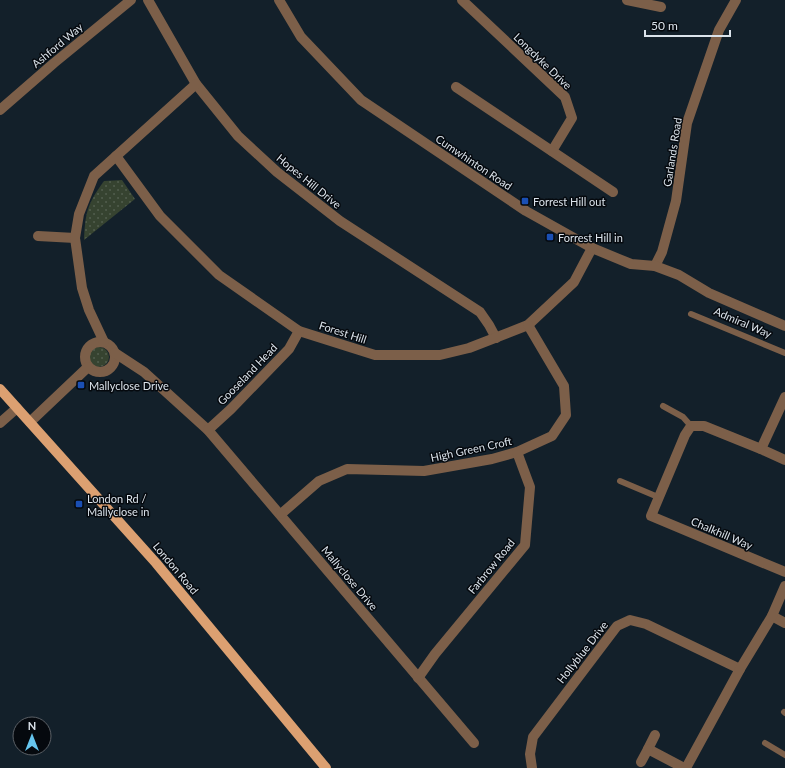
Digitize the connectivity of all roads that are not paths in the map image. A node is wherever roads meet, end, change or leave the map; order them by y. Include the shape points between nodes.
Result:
1 (131, 0) edge
2 (148, 0) edge
3 (278, 0) edge
4 (462, 0) edge
5 (627, 0) edge
6 (736, 0) edge
7 (661, 7) dead end
8 (196, 84) junction
9 (456, 87) dead end
10 (0, 110) edge
11 (552, 151) junction
12 (116, 156) junction
13 (613, 192) dead end
14 (38, 236) dead end
15 (76, 238) junction
16 (592, 248) junction
17 (655, 266) junction
18 (691, 314) dead end
19 (528, 325) junction
20 (785, 326) edge
21 (299, 331) junction
22 (496, 338) junction
23 (104, 342) junction
24 (115, 353) junction
25 (785, 353) edge
26 (88, 367) junction
27 (0, 390) edge
28 (785, 397) edge
29 (663, 406) dead end
30 (17, 408) junction
31 (30, 422) junction
32 (0, 423) edge
33 (691, 426) junction
34 (208, 430) junction
35 (761, 449) junction
36 (517, 452) junction
37 (785, 460) edge
38 (620, 481) dead end
39 (658, 497) junction
40 (281, 514) junction
41 (785, 572) edge
42 (785, 586) edge
43 (772, 616) junction
44 (785, 623) edge
45 (740, 669) junction
46 (418, 678) junction
47 (655, 735) dead end
48 (474, 743) dead end
49 (765, 743) dead end
50 (648, 749) junction
51 (785, 755) edge
52 (641, 762) dead end
53 (326, 768) edge
54 (532, 768) edge
55 (685, 768) edge

1 - 10 street, Ashford Way
2 - 8 street, Hopes Hill Drive
3 - 16 street, Cumwhinton Road via 301,37 361,100 526,211
4 - 11 street, Longdyke Drive via 565,97 572,118
5 - 7 street
6 - 17 street, Garlands Road via 719,30 687,123 676,201 662,252
8 - 12 street, Mallyclose Drive
8 - 22 street, Hopes Hill Drive via 238,136 277,172 340,221 480,312
9 - 11 street
11 - 13 street
12 - 15 street, Mallyclose Drive via 94,176 80,214
12 - 21 street, Forest Hill via 160,216 219,275
14 - 15 street
15 - 23 street, Mallyclose Drive via 82,288
16 - 17 street, Cumwhinton Road via 631,264
16 - 19 street, Forest Hill via 574,282
17 - 20 street, Cumwhinton Road
18 - 25 lane, Admiral Way
19 - 22 street, Forest Hill
19 - 36 street, High Green Croft via 564,386 566,415 552,436
21 - 22 street, Forest Hill via 375,355 440,355
21 - 34 street, Gooseland Head via 288,349
23 - 24 street, Mallyclose Drive via 109,344
23 - 26 street via 95,342 88,347 84,359
24 - 26 street via 112,366 105,371 96,372
24 - 34 street, Mallyclose Drive via 144,372
26 - 31 street
27 - 30 main road, London Road
28 - 35 street
29 - 33 lane
30 - 31 main road, London Road
30 - 32 street
31 - 53 main road, London Road via 156,563
33 - 35 street via 704,426
33 - 39 street
34 - 40 street, Mallyclose Drive
35 - 37 street
36 - 40 street, High Green Croft via 424,471 348,469 319,481
36 - 46 street, Farbrow Road via 530,487 525,545
38 - 39 lane
39 - 41 street, Chalkhill Way via 651,516
40 - 46 street, Mallyclose Drive
42 - 43 street
43 - 44 street
43 - 45 street
45 - 54 street, Hollyblue Drive via 646,624 630,620 617,626 533,737 530,754
45 - 55 street
46 - 48 street, Mallyclose Drive
47 - 50 street
49 - 51 lane
50 - 52 street
50 - 55 street

